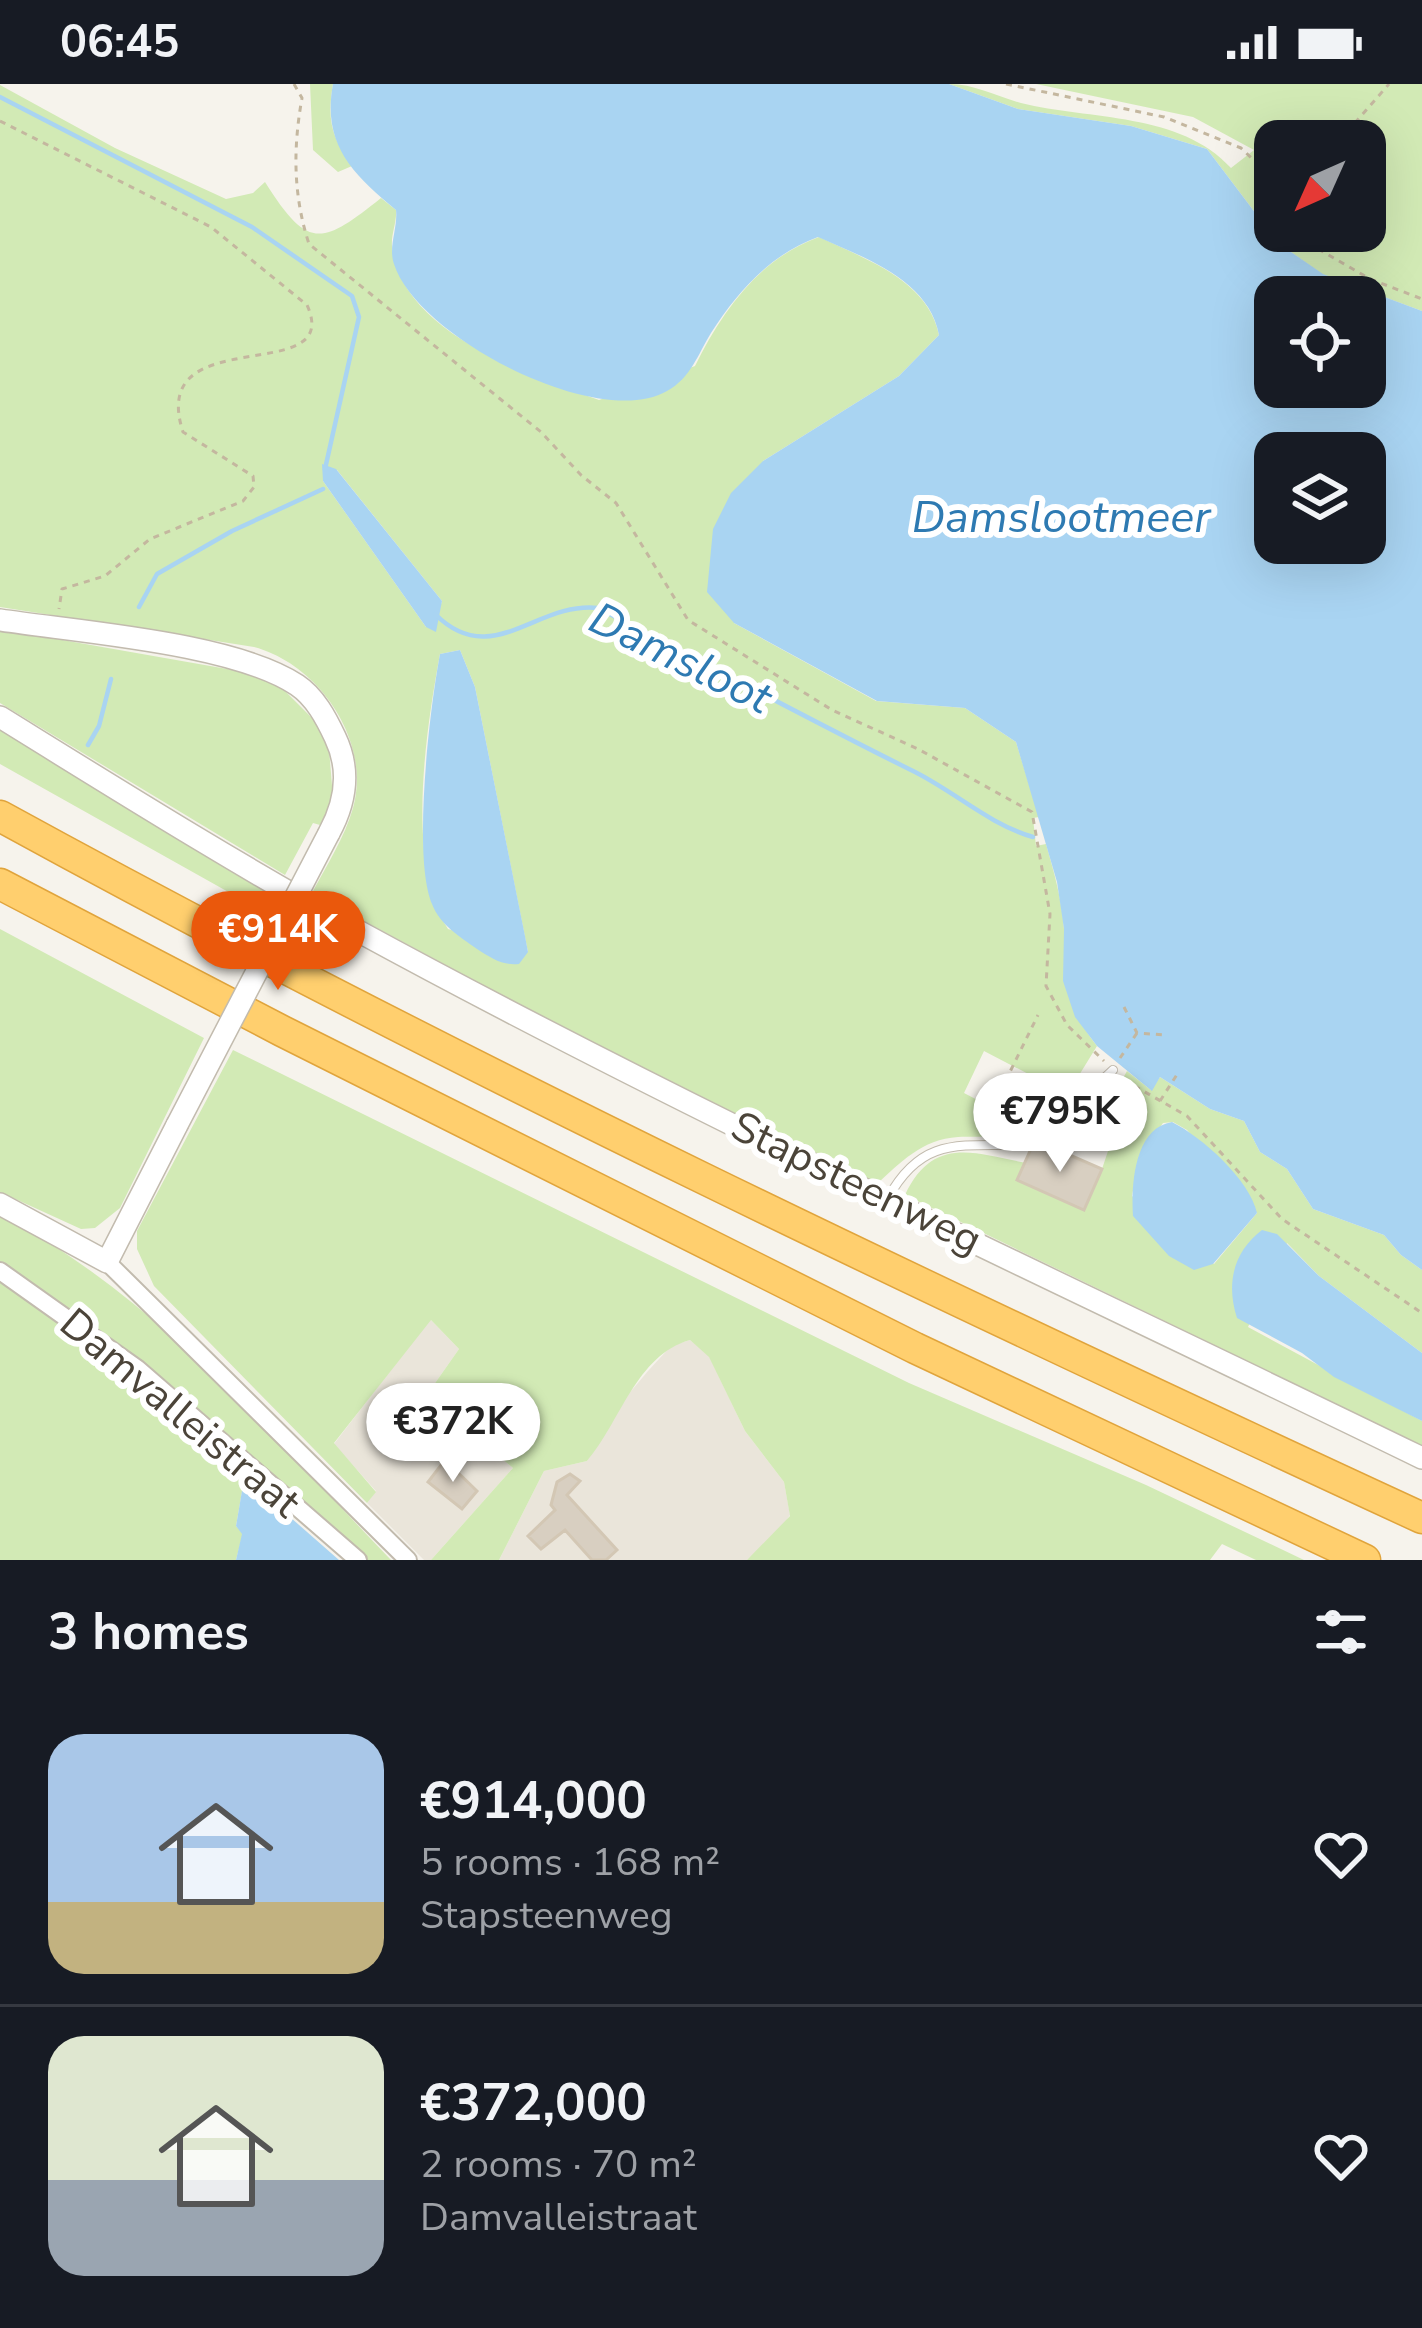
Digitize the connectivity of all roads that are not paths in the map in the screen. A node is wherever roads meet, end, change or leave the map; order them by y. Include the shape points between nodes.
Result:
1 (0, 620) edge
2 (0, 717) edge
3 (9, 818) edge
4 (6, 889) edge
5 (1113, 1070) road end
6 (888, 1198) junction
7 (0, 1204) edge
8 (107, 1262) junction
9 (0, 1271) edge
10 (1422, 1458) edge
11 (1422, 1518) edge
12 (358, 1560) edge
13 (408, 1560) edge
14 (1365, 1560) edge

1 - 8 street, bridge via 260,665 301,687 322,711 346,776 344,806
2 - 6 street, Stapsteenweg via 359,931
3 - 11 highway via 952,1301
4 - 14 highway via 915,1348
5 - 6 lane via 1067,1113 1042,1115 1014,1145 927,1153
6 - 10 street, Stapsteenweg
7 - 8 street, Damvalleistraat
8 - 13 street, Damvalleistraat
9 - 12 street, Damvalleistraat via 138,1369

